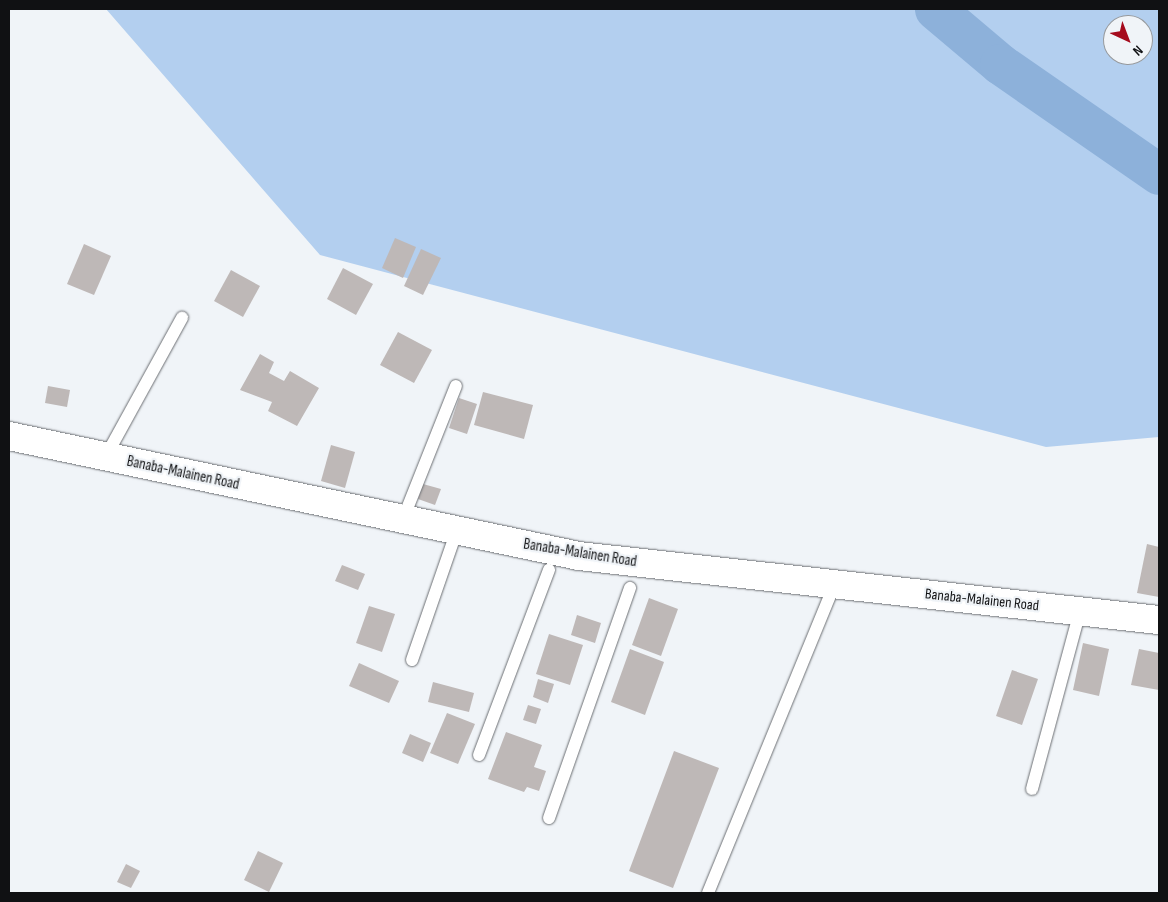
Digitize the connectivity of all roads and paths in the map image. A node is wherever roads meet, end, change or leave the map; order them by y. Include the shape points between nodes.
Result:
1 (182, 318) dead end
2 (456, 386) dead end
3 (9, 436) edge
4 (106, 456) junction
5 (403, 519) junction
6 (458, 530) junction
7 (552, 560) junction
8 (835, 584) junction
9 (630, 588) dead end
10 (1080, 611) junction
11 (1159, 620) edge
12 (412, 660) dead end
13 (479, 755) dead end
14 (1032, 789) dead end
15 (549, 818) dead end
16 (708, 893) edge

1 - 4 lane
2 - 5 lane
3 - 4 street, Banaba-Malainen Road
4 - 5 street, Banaba-Malainen Road
5 - 6 street, Banaba-Malainen Road
6 - 7 street, Banaba-Malainen Road
6 - 12 lane
7 - 8 street, Banaba-Malainen Road
7 - 13 lane
8 - 10 street, Banaba-Malainen Road
8 - 16 lane
9 - 15 lane
10 - 11 street, Banaba-Malainen Road
10 - 14 lane

